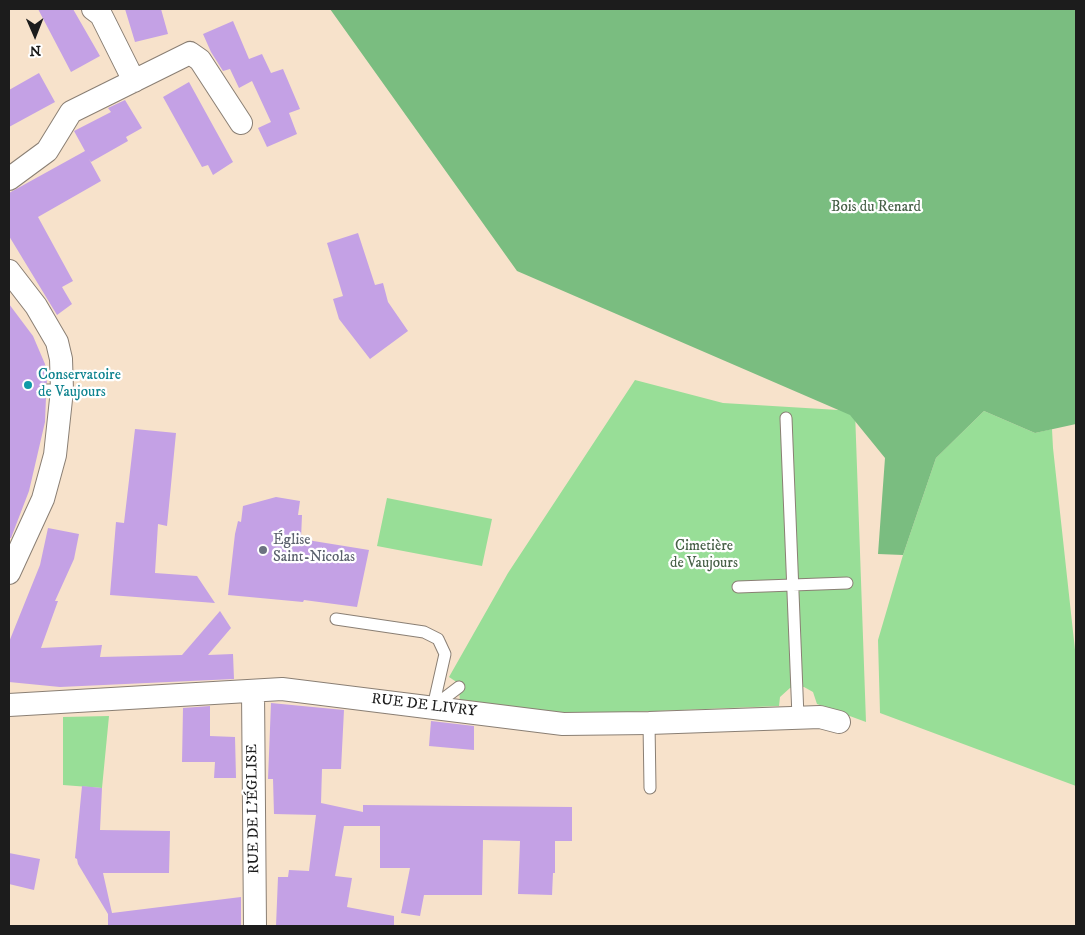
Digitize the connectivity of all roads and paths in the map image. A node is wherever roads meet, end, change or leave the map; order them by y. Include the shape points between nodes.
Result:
1 (93, 9) edge
2 (134, 81) junction
3 (241, 123) dead end
4 (9, 179) edge
5 (9, 270) edge
6 (786, 418) dead end
7 (9, 573) edge
8 (848, 583) dead end
9 (793, 584) junction
10 (738, 587) dead end
11 (336, 619) dead end
12 (459, 687) dead end
13 (253, 691) junction
14 (9, 705) edge
15 (433, 708) junction
16 (798, 717) junction
17 (839, 722) dead end
18 (650, 723) junction
19 (650, 788) dead end
20 (255, 926) edge

1 - 2 street via 100,15
2 - 3 street via 190,53 200,60
2 - 4 street via 71,112 47,151
5 - 7 street via 36,306 57,342 61,359 54,390 55,455 43,498
6 - 9 lane
8 - 9 lane
9 - 10 lane
9 - 16 lane
11 - 15 lane via 424,632 438,639 445,654
12 - 15 lane
13 - 14 street, RUE DE LIVRY
13 - 15 street, RUE DE LIVRY via 282,689
13 - 20 street, RUE DE L'ÉGLISE
15 - 18 street, RUE DE LIVRY via 563,724
16 - 17 street, RUE DE LIVRY via 820,717
16 - 18 street, RUE DE LIVRY
18 - 19 lane

